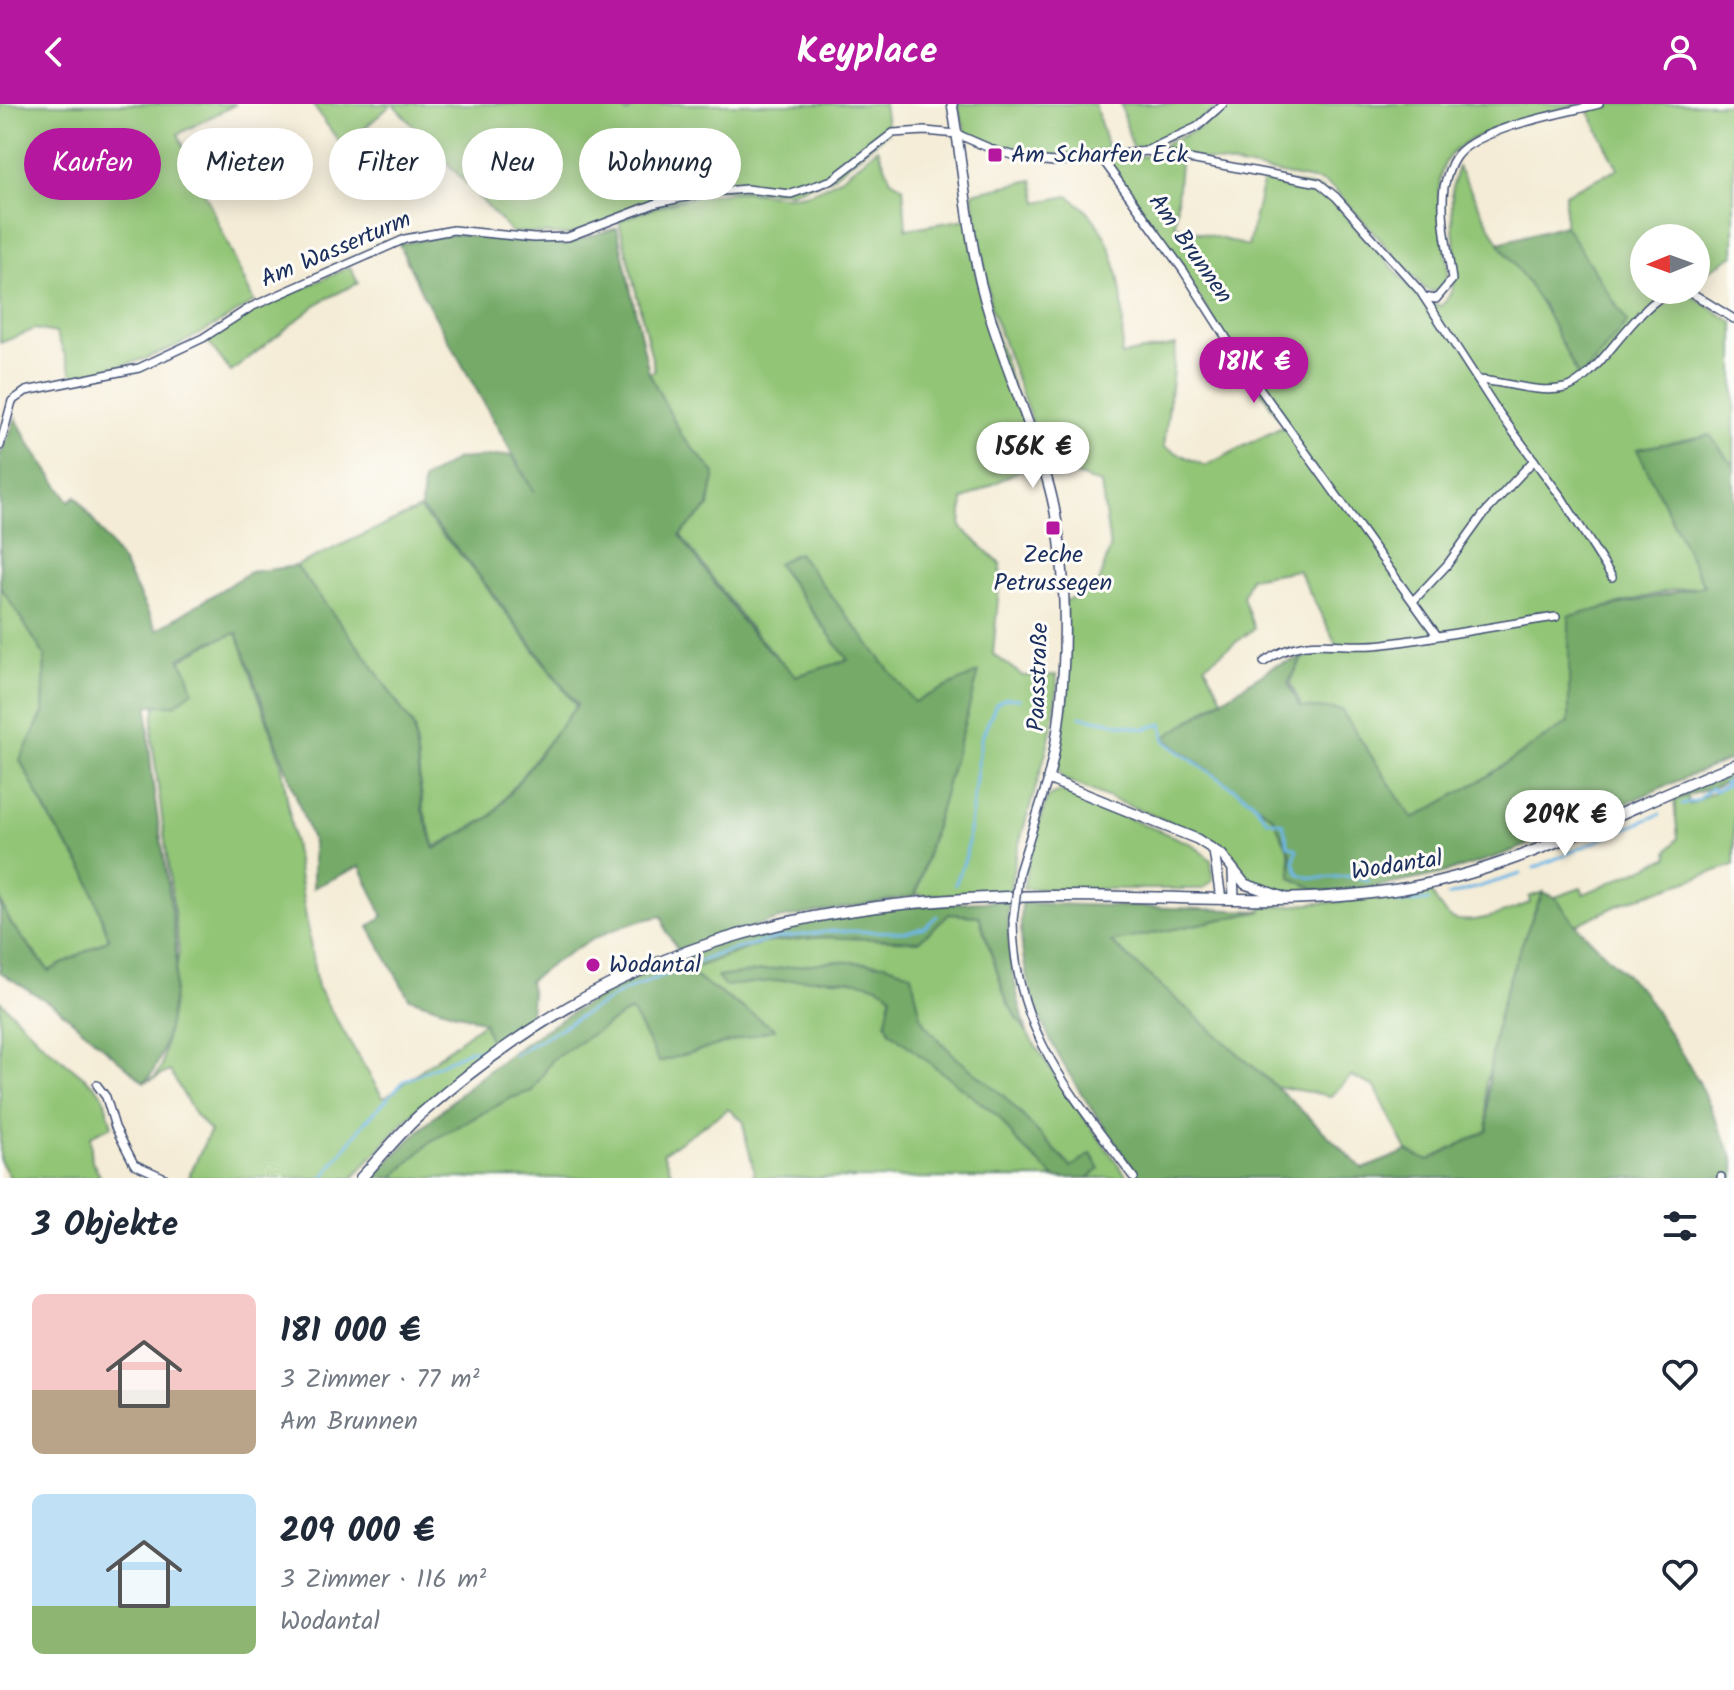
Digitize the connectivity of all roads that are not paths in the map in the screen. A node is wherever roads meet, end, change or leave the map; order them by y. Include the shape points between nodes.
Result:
1 (952, 104) edge
2 (1223, 104) edge
3 (1599, 104) edge
4 (957, 134) junction
5 (1146, 151) junction
6 (1100, 156) junction
7 (1424, 297) junction
8 (1654, 304) edge
9 (1710, 304) edge
10 (1734, 319) edge
11 (1479, 380) junction
12 (0, 446) edge
13 (1534, 460) junction
14 (1612, 577) dead end
15 (1414, 600) junction
16 (1556, 617) dead end
17 (1436, 634) junction
18 (1264, 662) dead end
19 (1734, 765) edge
20 (1048, 779) junction
21 (1214, 851) junction
22 (1233, 871) junction
23 (1283, 897) junction
24 (1234, 898) junction
25 (1221, 899) junction
26 (97, 1085) dead end
27 (165, 1178) edge
28 (361, 1178) edge
29 (1134, 1178) edge

1 - 4 street, Paasstraße
2 - 5 street via 1197,127
3 - 7 street via 1509,128 1467,146 1455,158 1444,186 1452,280 1436,299
4 - 6 street, Am Wasserturm via 1033,160
4 - 12 street, Am Wasserturm via 893,133 815,188 791,194 710,192 657,203 568,237 453,230 405,239 251,307 203,338 139,368 26,391 12,401
4 - 20 street, Paasstraße via 988,312 1022,399 1054,507 1063,696
5 - 6 street, Am Wasserturm
5 - 7 street via 1319,183
6 - 15 street, Am Brunnen
7 - 11 street
8 - 11 street via 1637,316 1581,381 1568,388
9 - 10 street
11 - 13 street
13 - 14 street
13 - 15 street
15 - 17 street, Am Brunnen
16 - 17 street
17 - 18 street via 1383,644 1307,643
19 - 23 main road, Wodantal via 1476,873 1391,890
20 - 21 street, Wodantal via 1197,839
20 - 29 street, Paasstraße, bridge via 1019,872 1013,920 1017,976 1035,1034
21 - 22 street, Wodantal
21 - 25 street
22 - 23 street, Wodantal via 1245,884
22 - 24 street
23 - 24 main road, Wodantal
24 - 25 main road, Wodantal
25 - 28 main road, Wodantal via 926,899 797,919 674,954 536,1025 421,1114
26 - 27 street via 134,1164

